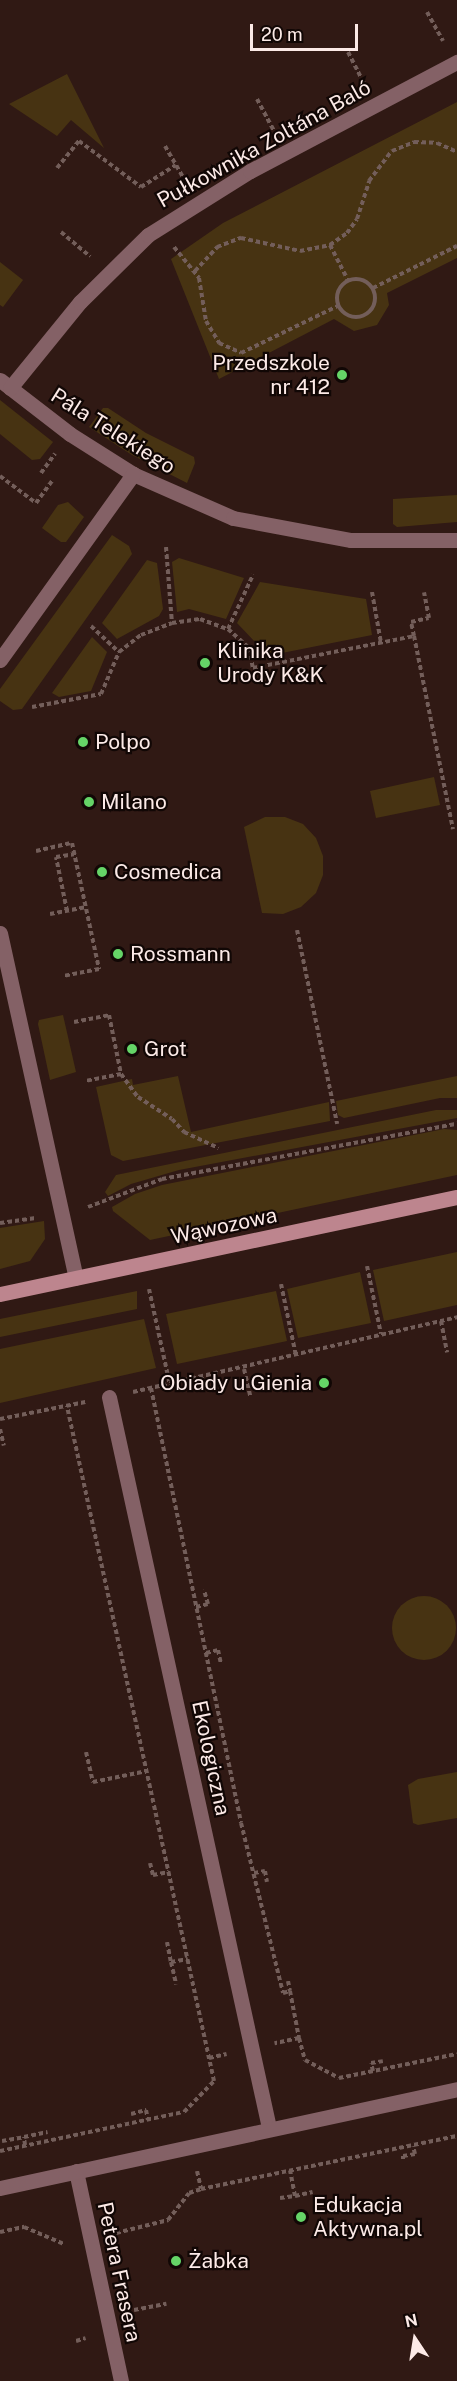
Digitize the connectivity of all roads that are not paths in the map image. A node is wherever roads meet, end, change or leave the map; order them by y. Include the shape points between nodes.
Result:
1 (457, 62) edge
2 (5, 384) edge
3 (133, 474) junction
4 (457, 540) edge
5 (0, 660) edge
6 (0, 933) edge
7 (457, 1197) edge
8 (76, 1278) junction
9 (0, 1294) edge
10 (109, 1397) road end
11 (457, 2089) edge
12 (269, 2128) junction
13 (76, 2171) junction
14 (0, 2188) edge
15 (121, 2381) edge

1 - 2 street, Pułkownika Zoltána Baló via 250,171 148,235
2 - 3 street, Pála Telekiego via 70,434
3 - 4 street, Pála Telekiego via 233,518 291,532 351,540
3 - 5 street
6 - 8 street
7 - 8 street, Wąwozowa
8 - 9 street, Wąwozowa
10 - 12 street, Ekologiczna
11 - 12 street
12 - 13 street
13 - 14 street
13 - 15 street, Petera Frasera

